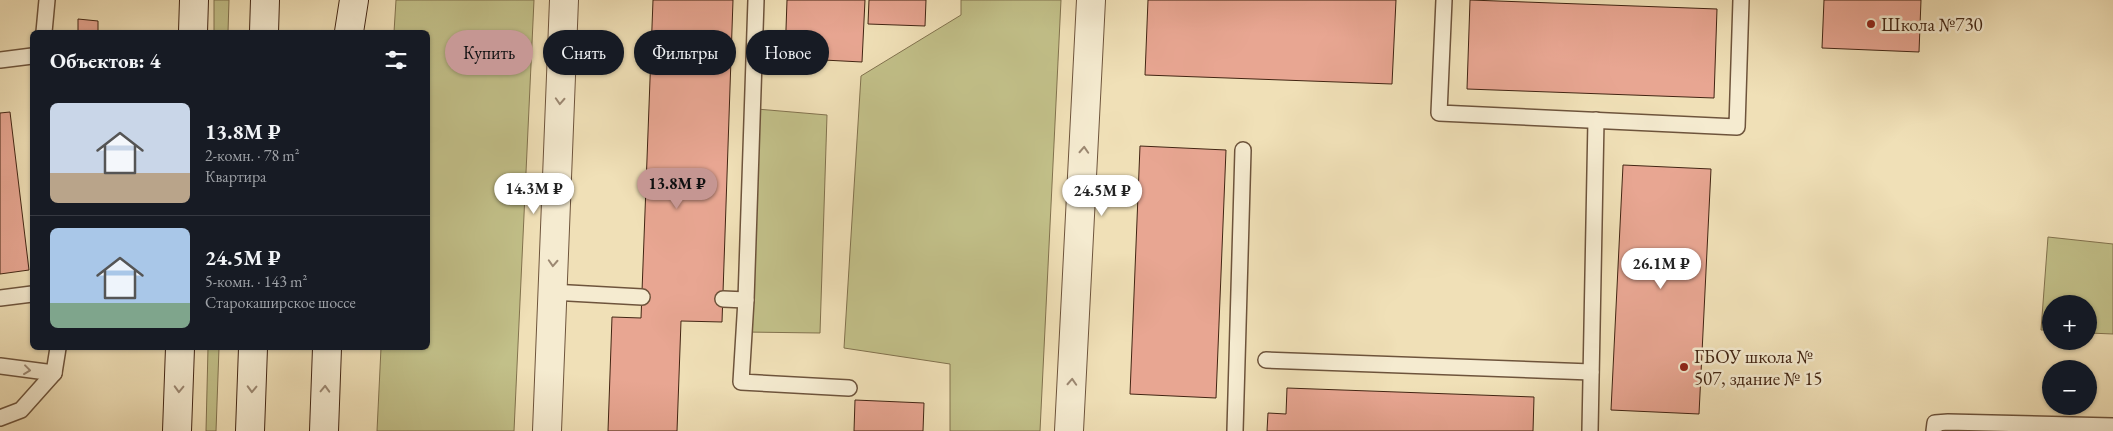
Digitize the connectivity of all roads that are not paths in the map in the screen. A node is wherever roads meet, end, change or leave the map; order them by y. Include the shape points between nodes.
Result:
1 (47, 0) edge
2 (194, 0) edge
3 (265, 0) edge
4 (336, 0) edge
5 (354, 0) edge
6 (564, 0) edge
7 (756, 0) edge
8 (1091, 0) edge
9 (1444, 0) edge
10 (1742, 0) edge
11 (44, 30) edge
12 (193, 30) edge
13 (264, 30) edge
14 (335, 30) edge
15 (349, 30) edge
16 (30, 56) edge
17 (0, 60) edge
18 (1596, 120) junction
19 (1243, 150) dead end
20 (551, 292) junction
21 (30, 294) edge
22 (642, 297) dead end
23 (0, 298) edge
24 (723, 299) dead end
25 (746, 300) junction
26 (58, 350) edge
27 (180, 350) edge
28 (253, 350) edge
29 (327, 350) edge
30 (1266, 360) dead end
31 (0, 366) edge
32 (1591, 372) junction
33 (54, 373) junction
34 (849, 388) dead end
35 (0, 418) edge
36 (2113, 426) edge
37 (177, 431) edge
38 (250, 431) edge
39 (324, 431) edge
40 (547, 431) edge
41 (1070, 431) edge
42 (1235, 431) edge
43 (1590, 431) edge
44 (1934, 431) edge

1 - 11 lane
2 - 12 street
3 - 13 street
4 - 14 street
5 - 15 street
6 -> 20 street
7 - 25 lane
41 -> 8 street
9 - 18 lane via 1439,113
10 - 18 lane via 1738,127
16 - 17 lane
18 - 32 lane
19 - 42 lane
20 - 22 lane
20 - 40 street
21 - 23 lane
24 - 25 lane
25 - 34 lane via 741,382
26 - 33 lane
27 -> 37 street
28 -> 38 street
39 -> 29 street
30 - 32 lane
31 -> 33 lane
32 - 43 lane
33 - 35 lane via 21,410
36 - 44 lane via 1935,422

